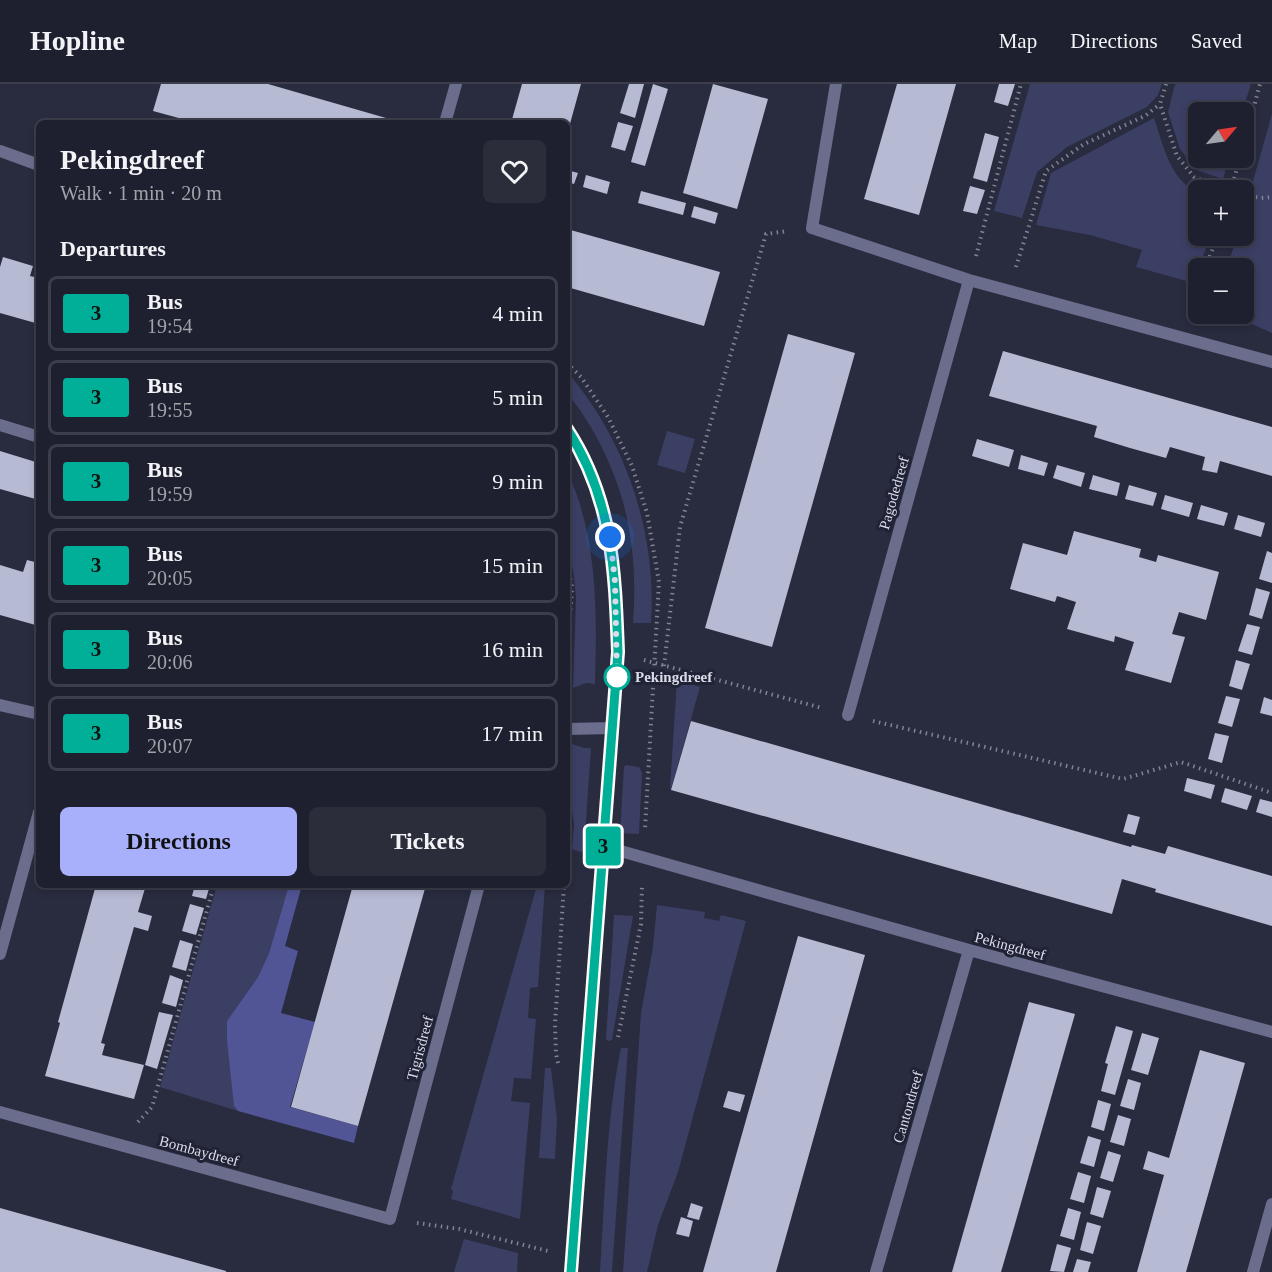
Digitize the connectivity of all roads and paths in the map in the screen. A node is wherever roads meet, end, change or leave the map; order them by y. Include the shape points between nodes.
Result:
1 (456, 84) edge
2 (836, 84) edge
3 (1021, 84) edge
4 (1166, 84) edge
5 (1260, 84) edge
6 (1160, 104) junction
7 (1254, 106) edge
8 (446, 120) edge
9 (0, 151) edge
10 (36, 164) edge
11 (1201, 180) edge
12 (1254, 197) edge
13 (1272, 197) edge
14 (812, 228) junction
15 (969, 280) junction
16 (1009, 290) junction
17 (1272, 362) edge
18 (0, 425) edge
19 (570, 434) edge
20 (36, 436) edge
21 (570, 577) edge
22 (570, 617) edge
23 (618, 652) junction
24 (664, 666) junction
25 (0, 705) edge
26 (36, 713) edge
27 (848, 715) junction
28 (613, 728) junction
29 (570, 729) edge
30 (1272, 793) edge
31 (36, 823) edge
32 (603, 846) junction
33 (213, 888) edge
34 (478, 888) edge
35 (969, 950) junction
36 (0, 954) edge
37 (1272, 1032) edge
38 (0, 1112) edge
39 (130, 1148) junction
40 (1272, 1204) edge
41 (390, 1219) junction
42 (572, 1257) junction
43 (571, 1272) edge
44 (876, 1272) edge
45 (1253, 1272) edge

1 - 8 street
2 - 14 street
3 - 15 path
4 - 6 path
5 - 7 path
6 - 11 path via 1177,156 1194,177
6 - 16 path via 1144,116 1084,144 1046,171
9 - 10 street
12 - 13 path
14 - 15 street
14 - 24 path via 766,234 680,527
15 - 16 street
15 - 27 street, Pagodedreef
16 - 17 street
18 - 20 street
19 - 23 street via 594,479 606,520 614,563
21 - 22 path
23 - 24 path
23 - 28 street
24 - 27 path
25 - 26 street
27 - 30 path via 1123,779 1181,762
28 - 29 street
28 - 32 street
31 - 36 street
32 - 35 street, Pekingdreef
32 - 42 street
33 - 39 path via 152,1107 135,1126
34 - 41 street, Tigrisdreef
35 - 37 street, Pekingdreef
35 - 44 street, Cantondreef
38 - 39 street, Bombaydreef
39 - 41 street, Bombaydreef
40 - 45 street
41 - 42 path via 459,1229
42 - 43 street

